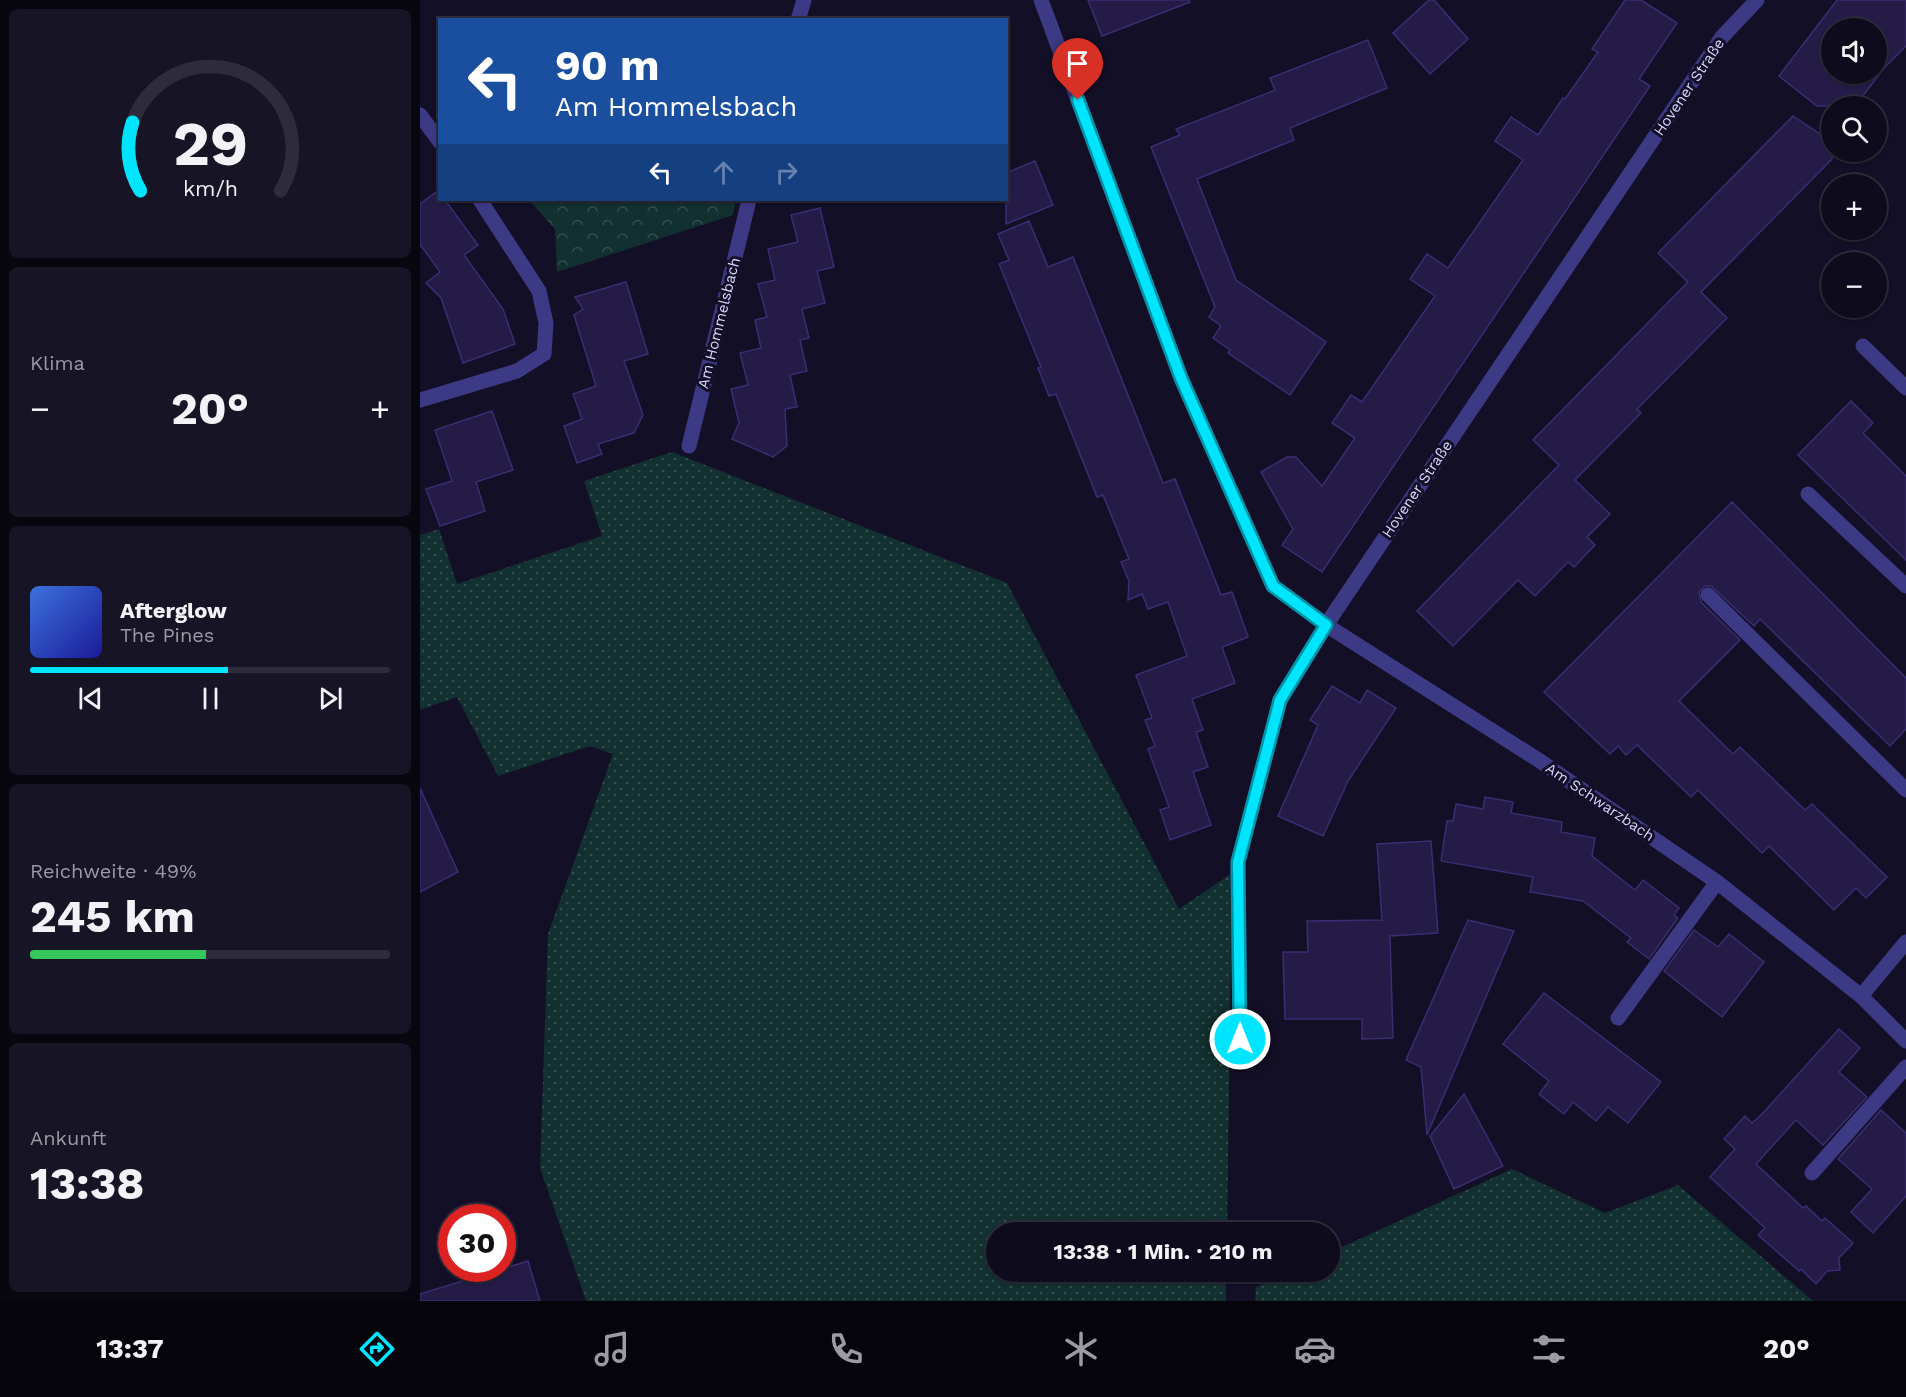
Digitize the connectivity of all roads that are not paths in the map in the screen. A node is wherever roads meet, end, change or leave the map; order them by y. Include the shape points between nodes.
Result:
1 (804, 0) edge
2 (1041, 0) edge
3 (1757, 0) edge
4 (799, 18) edge
5 (420, 115) edge
6 (438, 139) edge
7 (481, 201) edge
8 (749, 201) edge
9 (1863, 346) dead end
10 (1906, 388) edge
11 (420, 400) edge
12 (689, 446) dead end
13 (1808, 494) dead end
14 (1906, 585) edge
15 (1708, 595) dead end
16 (1326, 625) junction
17 (1906, 790) edge
18 (1717, 882) junction
19 (1906, 942) edge
20 (1861, 996) junction
21 (1618, 1018) dead end
22 (1240, 1039) dead end
23 (1906, 1041) edge
24 (1906, 1067) edge
25 (1812, 1173) dead end

1 - 4 street
2 - 16 street via 1181,378 1273,586
3 - 16 street, Hovener Straße via 1716,47
5 - 6 street
7 - 11 street via 538,291 546,323 544,354 517,371
8 - 12 street, Am Hommelsbach
9 - 10 street
13 - 14 street
15 - 17 street
16 - 18 street, Am Schwarzbach via 1537,759
16 - 22 street, Hovener Straße via 1280,700 1238,862
18 - 20 street, Am Schwarzbach
18 - 21 street
19 - 20 street
20 - 23 street, Am Schwarzbach
24 - 25 street

